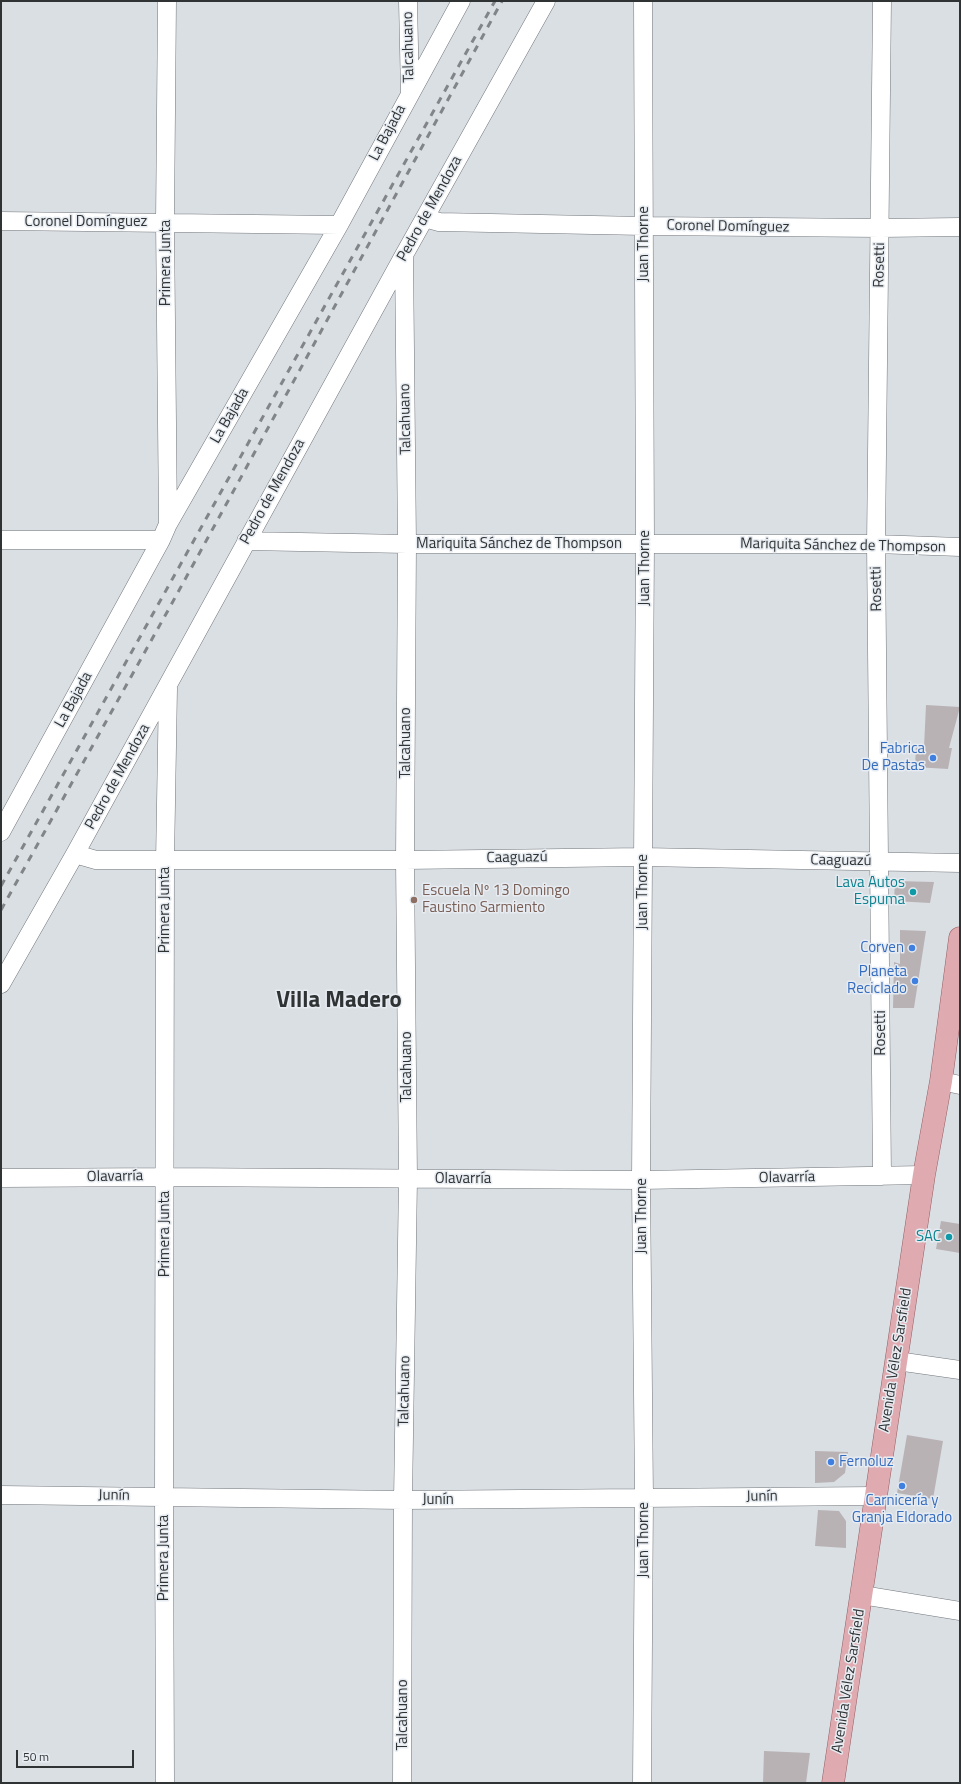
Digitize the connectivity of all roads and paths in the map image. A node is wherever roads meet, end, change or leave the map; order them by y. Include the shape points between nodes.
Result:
1 (166, 1) edge
2 (408, 1) edge
3 (461, 1) edge
4 (546, 1) edge
5 (643, 1) edge
6 (882, 1) edge
7 (410, 94) junction
8 (425, 218) junction
9 (1, 221) edge
10 (165, 222) junction
11 (339, 225) junction
12 (644, 226) junction
13 (960, 227) edge
14 (881, 228) junction
15 (404, 255) junction
16 (165, 532) junction
17 (1, 540) edge
18 (246, 541) junction
19 (408, 544) junction
20 (645, 544) junction
21 (876, 544) junction
22 (960, 547) edge
23 (168, 685) junction
24 (1, 832) edge
25 (75, 854) junction
26 (643, 857) junction
27 (405, 860) junction
28 (166, 861) junction
29 (880, 862) junction
30 (960, 863) edge
31 (960, 938) edge
32 (1, 984) edge
33 (951, 1083) edge
34 (924, 1174) junction
35 (882, 1176) junction
36 (165, 1177) junction
37 (1, 1178) edge
38 (408, 1179) junction
39 (641, 1180) junction
40 (897, 1361) junction
41 (960, 1370) edge
42 (1, 1495) edge
43 (875, 1496) junction
44 (164, 1497) junction
45 (644, 1499) junction
46 (403, 1500) junction
47 (862, 1595) junction
48 (960, 1611) edge
49 (165, 1783) edge
50 (402, 1783) edge
51 (642, 1783) edge
52 (833, 1783) edge

1 - 10 street, Primera Junta
2 - 7 street, Talcahuano
3 - 7 street, La Bajada
4 - 8 street, Pedro de Mendoza
5 - 12 street, Juan Thorne
6 - 14 street, Rosetti
7 - 11 street, La Bajada
8 - 12 street, Coronel Domínguez via 439,222
8 - 15 street, Pedro de Mendoza
9 - 10 street, Coronel Domínguez
10 - 11 street, Coronel Domínguez
10 - 16 street, Primera Junta
11 - 16 street, La Bajada
12 - 14 street, Coronel Domínguez
12 - 20 street, Juan Thorne
13 - 14 street, Coronel Domínguez
14 - 21 street, Rosetti
15 - 18 street, Pedro de Mendoza
15 - 19 street, Talcahuano
16 - 17 street
16 - 24 street, La Bajada
18 - 19 street, Mariquita Sánchez de Thompson
18 - 23 street, Pedro de Mendoza
19 - 20 street, Mariquita Sánchez de Thompson
19 - 27 street, Talcahuano
20 - 21 street, Mariquita Sánchez de Thompson
20 - 26 street, Juan Thorne
21 - 22 street, Mariquita Sánchez de Thompson
21 - 29 street, Rosetti
23 - 25 street, Pedro de Mendoza
23 - 28 street, Primera Junta
25 - 28 street, Caaguazú via 96,860
25 - 32 street, Pedro de Mendoza
26 - 27 street, Caaguazú
26 - 29 street, Caaguazú
26 - 39 street, Juan Thorne
27 - 28 street, Caaguazú
27 - 38 street, Talcahuano
28 - 36 street, Primera Junta
29 - 30 street, Caaguazú
29 - 35 street, Rosetti
31 - 33 main road, Avenida Vélez Sarsfield
33 - 34 main road, Avenida Vélez Sarsfield
34 - 35 street, Olavarría
34 - 40 main road, Avenida Vélez Sarsfield
35 - 39 street, Olavarría
36 - 37 street, Olavarría
36 - 38 street, Olavarría
36 - 44 street, Primera Junta
38 - 39 street, Olavarría
38 - 46 street, Talcahuano
39 - 45 street, Juan Thorne
40 - 41 street
40 - 43 main road, Avenida Vélez Sarsfield
42 - 44 street, Junín
43 - 45 street, Junín
43 - 47 main road, Avenida Vélez Sarsfield
44 - 46 street, Junín
44 - 49 street, Primera Junta
45 - 46 street, Junín
45 - 51 street, Juan Thorne
46 - 50 street, Talcahuano
47 - 48 street
47 - 52 main road, Avenida Vélez Sarsfield

